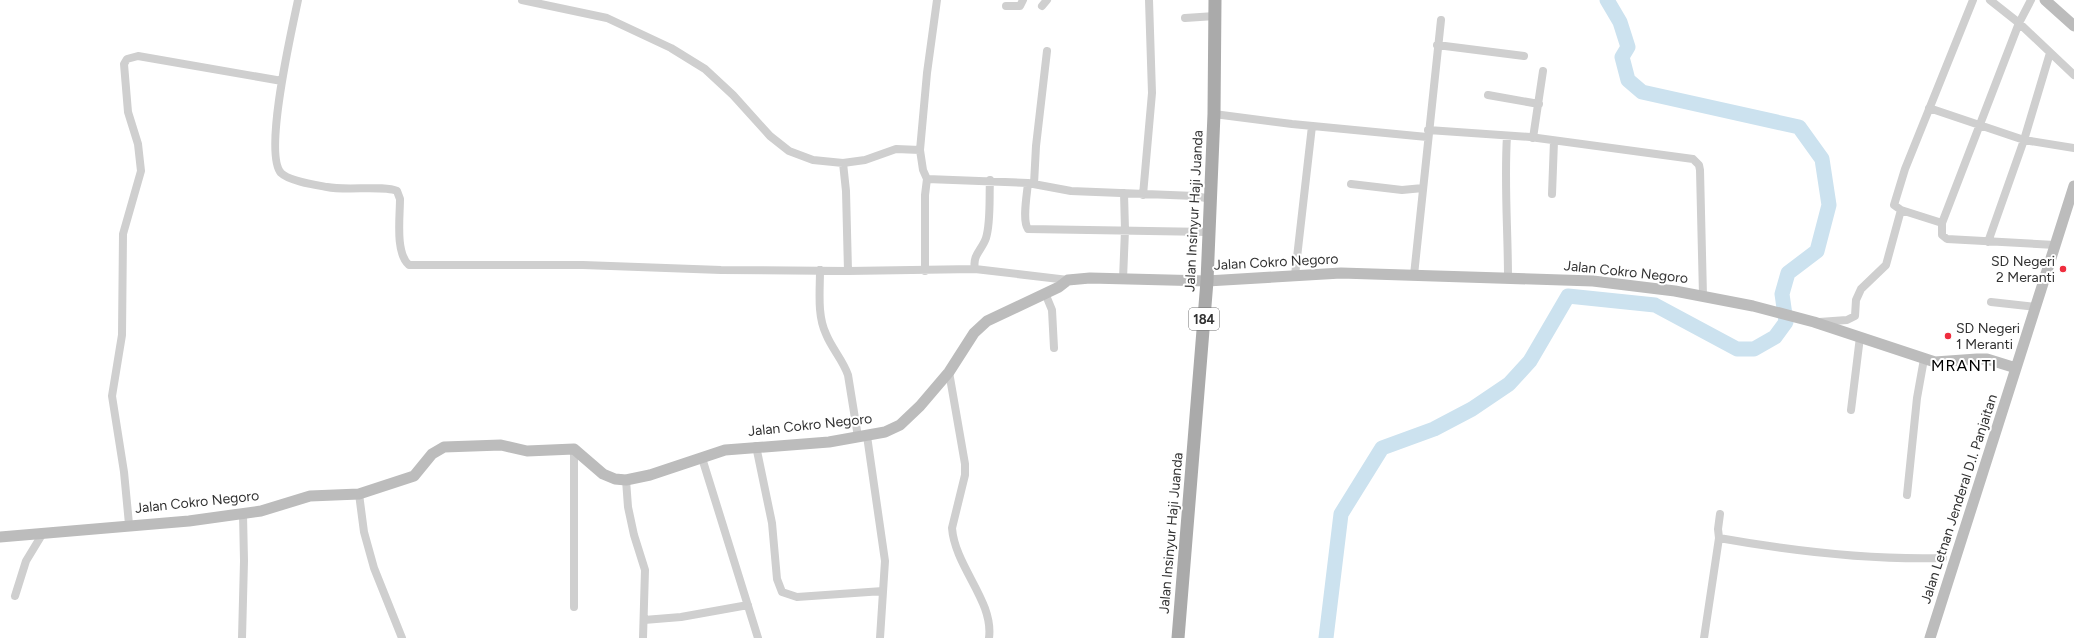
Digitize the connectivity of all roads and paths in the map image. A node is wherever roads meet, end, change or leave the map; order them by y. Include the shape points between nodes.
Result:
1 (298, 0) edge
2 (522, 0) edge
3 (938, 0) edge
4 (1023, 0) edge
5 (1149, 0) edge
6 (1215, 0) edge
7 (1973, 0) edge
8 (1990, 0) edge
9 (2031, 0) edge
10 (2046, 0) edge
11 (1006, 6) dead end
12 (1215, 16) junction
13 (1185, 18) dead end
14 (1441, 20) dead end
15 (2019, 23) junction
16 (2074, 26) edge
17 (1437, 45) junction
18 (1047, 51) dead end
19 (2050, 53) junction
20 (1524, 56) dead end
21 (1543, 71) dead end
22 (2074, 75) edge
23 (282, 81) junction
24 (1488, 95) dead end
25 (1538, 104) junction
26 (1928, 108) junction
27 (1214, 114) junction
28 (1979, 125) junction
29 (1312, 126) junction
30 (1428, 133) junction
31 (1507, 136) junction
32 (1533, 138) junction
33 (2024, 140) junction
34 (1554, 141) junction
35 (2074, 148) edge
36 (920, 150) junction
37 (843, 163) junction
38 (927, 179) junction
39 (990, 180) junction
40 (1031, 183) junction
41 (1351, 184) dead end
42 (2074, 186) edge
43 (1423, 188) junction
44 (1124, 193) junction
45 (1552, 194) dead end
46 (1143, 195) junction
47 (1211, 199) junction
48 (2071, 206) edge
49 (1901, 210) junction
50 (1942, 223) junction
51 (1125, 230) junction
52 (1209, 232) junction
53 (1988, 242) junction
54 (2056, 245) junction
55 (975, 269) junction
56 (820, 270) junction
57 (848, 271) junction
58 (925, 271) junction
59 (1295, 275) junction
60 (1414, 275) junction
61 (1508, 278) junction
62 (1123, 279) junction
63 (1068, 280) junction
64 (1207, 281) junction
65 (1045, 293) junction
66 (1703, 296) junction
67 (1991, 302) dead end
68 (2036, 307) junction
69 (1814, 322) junction
70 (1860, 337) junction
71 (1054, 348) dead end
72 (1924, 359) junction
73 (2016, 368) junction
74 (949, 372) junction
75 (1851, 410) dead end
76 (862, 436) junction
77 (756, 446) junction
78 (574, 449) junction
79 (702, 458) junction
80 (626, 480) junction
81 (359, 494) junction
82 (1907, 495) dead end
83 (243, 514) junction
84 (1720, 514) dead end
85 (129, 524) junction
86 (43, 533) junction
87 (0, 536) edge
88 (1719, 538) junction
89 (1943, 558) dead end
90 (883, 591) junction
91 (15, 596) dead end
92 (748, 605) junction
93 (574, 608) dead end
94 (644, 620) junction
95 (242, 638) edge
96 (402, 638) edge
97 (643, 638) edge
98 (758, 638) edge
99 (880, 638) edge
100 (989, 638) edge
101 (1178, 638) edge
102 (1704, 638) edge
103 (1930, 638) edge

1 - 23 street
2 - 37 street via 607,18 671,48 705,69 788,151 813,160
3 - 36 street
4 - 11 street via 1020,6
5 - 46 street via 1152,93
6 - 12 main road, Jalan Insinyur Haji Juanda / 184
7 - 26 street
8 - 15 street
9 - 15 street
10 - 16 street
12 - 13 street
12 - 27 main road, Jalan Insinyur Haji Juanda / 184
14 - 17 street
15 - 19 street
15 - 28 street
17 - 20 street
17 - 30 street
18 - 40 street
19 - 22 street
19 - 33 street
21 - 25 street
23 - 56 street via 275,155 282,174 287,178 329,188 397,191 400,199 400,250 404,262 409,265 583,265 721,270
23 - 85 street via 138,56 127,59 124,64 128,112 138,144 141,171 123,234 122,336 112,396
24 - 25 street
25 - 32 street
26 - 28 street
26 - 49 street via 1895,196 1894,207
27 - 29 street
27 - 47 main road, Jalan Insinyur Haji Juanda / 184
28 - 33 street
28 - 50 street
29 - 30 street
29 - 59 street
30 - 31 street
30 - 43 street
31 - 32 street
31 - 61 street via 1504,172
32 - 34 street
33 - 35 street
33 - 53 street
34 - 45 street
34 - 66 street via 1675,156 1693,159 1696,162 1700,170 1701,185
36 - 37 street via 896,149 865,160
36 - 38 street
37 - 57 street
38 - 39 street
38 - 58 street
39 - 40 street
39 - 55 street via 986,238 973,262
40 - 44 street via 1070,192
40 - 51 street via 1026,214 1027,229
41 - 43 street via 1402,190
42 - 48 street, Jalan Letnan Jenderal D.I. Panjaitan
43 - 60 street
44 - 46 street
44 - 51 street
46 - 47 street via 1195,196
47 - 52 main road, Jalan Insinyur Haji Juanda / 184
48 - 54 street, Jalan Letnan Jenderal D.I. Panjaitan
49 - 50 street
49 - 69 street via 1886,264 1860,289 1855,316 1847,320
50 - 53 street via 1942,235 1947,239
51 - 52 street
51 - 62 street
52 - 64 main road, Jalan Insinyur Haji Juanda / 184
53 - 54 street
54 - 68 street, Jalan Letnan Jenderal D.I. Panjaitan
55 - 58 street
55 - 63 street
56 - 57 street
56 - 76 street via 822,324 845,365
57 - 58 street
59 - 60 street, Jalan Cokro Negoro
59 - 64 street, Jalan Cokro Negoro
60 - 61 street, Jalan Cokro Negoro
61 - 66 street, Jalan Cokro Negoro via 1593,281
62 - 63 street, Jalan Cokro Negoro
62 - 64 street, Jalan Cokro Negoro
63 - 65 street, Jalan Cokro Negoro
64 - 101 main road, Jalan Insinyur Haji Juanda / 184
65 - 71 street via 1052,310
65 - 74 street, Jalan Cokro Negoro via 987,321 974,333
66 - 69 street, Jalan Cokro Negoro
67 - 68 street
68 - 73 street, Jalan Letnan Jenderal D.I. Panjaitan
69 - 70 street, Jalan Cokro Negoro
70 - 72 street, Jalan Cokro Negoro
70 - 75 street
72 - 73 street, Jalan Cokro Negoro via 1945,362 1977,358
72 - 82 street via 1916,398
73 - 103 street, Jalan Letnan Jenderal D.I. Panjaitan
74 - 76 street, Jalan Cokro Negoro via 900,425 885,432
74 - 100 street via 965,464 964,482 952,528 953,536 967,573 988,616
76 - 77 street, Jalan Cokro Negoro via 829,442
76 - 90 street via 884,550
77 - 79 street, Jalan Cokro Negoro via 725,450
77 - 90 street via 772,523 782,592 797,598
78 - 80 street, Jalan Cokro Negoro via 603,474
78 - 81 street, Jalan Cokro Negoro via 527,451 501,445 444,447 432,454 414,476
78 - 93 street
79 - 80 street, Jalan Cokro Negoro
79 - 92 street
80 - 94 street via 628,507 644,570
81 - 83 street, Jalan Cokro Negoro via 297,498 271,509
81 - 96 street via 364,532 374,568
83 - 85 street, Jalan Cokro Negoro via 189,521
83 - 95 street
84 - 88 street
85 - 86 street, Jalan Cokro Negoro
86 - 87 street, Jalan Cokro Negoro
86 - 91 street via 26,560
88 - 89 street via 1775,547 1902,560
88 - 102 street
90 - 99 street
92 - 94 street via 688,616
92 - 98 street
94 - 97 street

